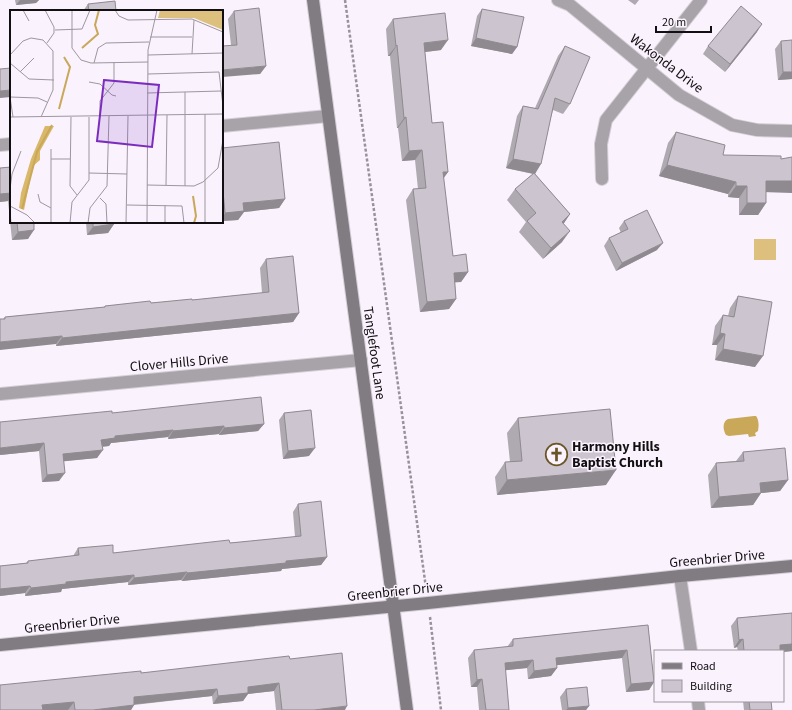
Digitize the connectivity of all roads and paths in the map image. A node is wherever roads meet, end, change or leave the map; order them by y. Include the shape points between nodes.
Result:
1 (313, 0) edge
2 (344, 0) edge
3 (558, 0) edge
4 (701, 0) edge
5 (647, 68) junction
6 (328, 116) junction
7 (223, 126) edge
8 (792, 131) edge
9 (10, 144) edge
10 (0, 145) edge
11 (602, 180) dead end
12 (361, 360) junction
13 (0, 394) edge
14 (792, 566) edge
15 (680, 576) junction
16 (428, 603) junction
17 (393, 606) junction
18 (0, 645) edge
19 (691, 650) edge
20 (408, 710) edge
21 (441, 710) edge

1 - 6 street, Tanglefoot Lane
2 - 16 path
3 - 5 street, Wakonda Drive via 570,5
4 - 5 street
5 - 8 street, Wakonda Drive via 679,95 732,125 757,130
5 - 11 street via 606,120 601,144
6 - 7 street
6 - 12 street, Tanglefoot Lane
9 - 10 street
12 - 13 street, Clover Hills Drive
12 - 17 street, Tanglefoot Lane
14 - 15 street, Greenbrier Drive
15 - 16 street, Greenbrier Drive
15 - 19 street
16 - 17 street, Greenbrier Drive
16 - 21 path
17 - 18 street, Greenbrier Drive
17 - 20 street, Tanglefoot Lane

